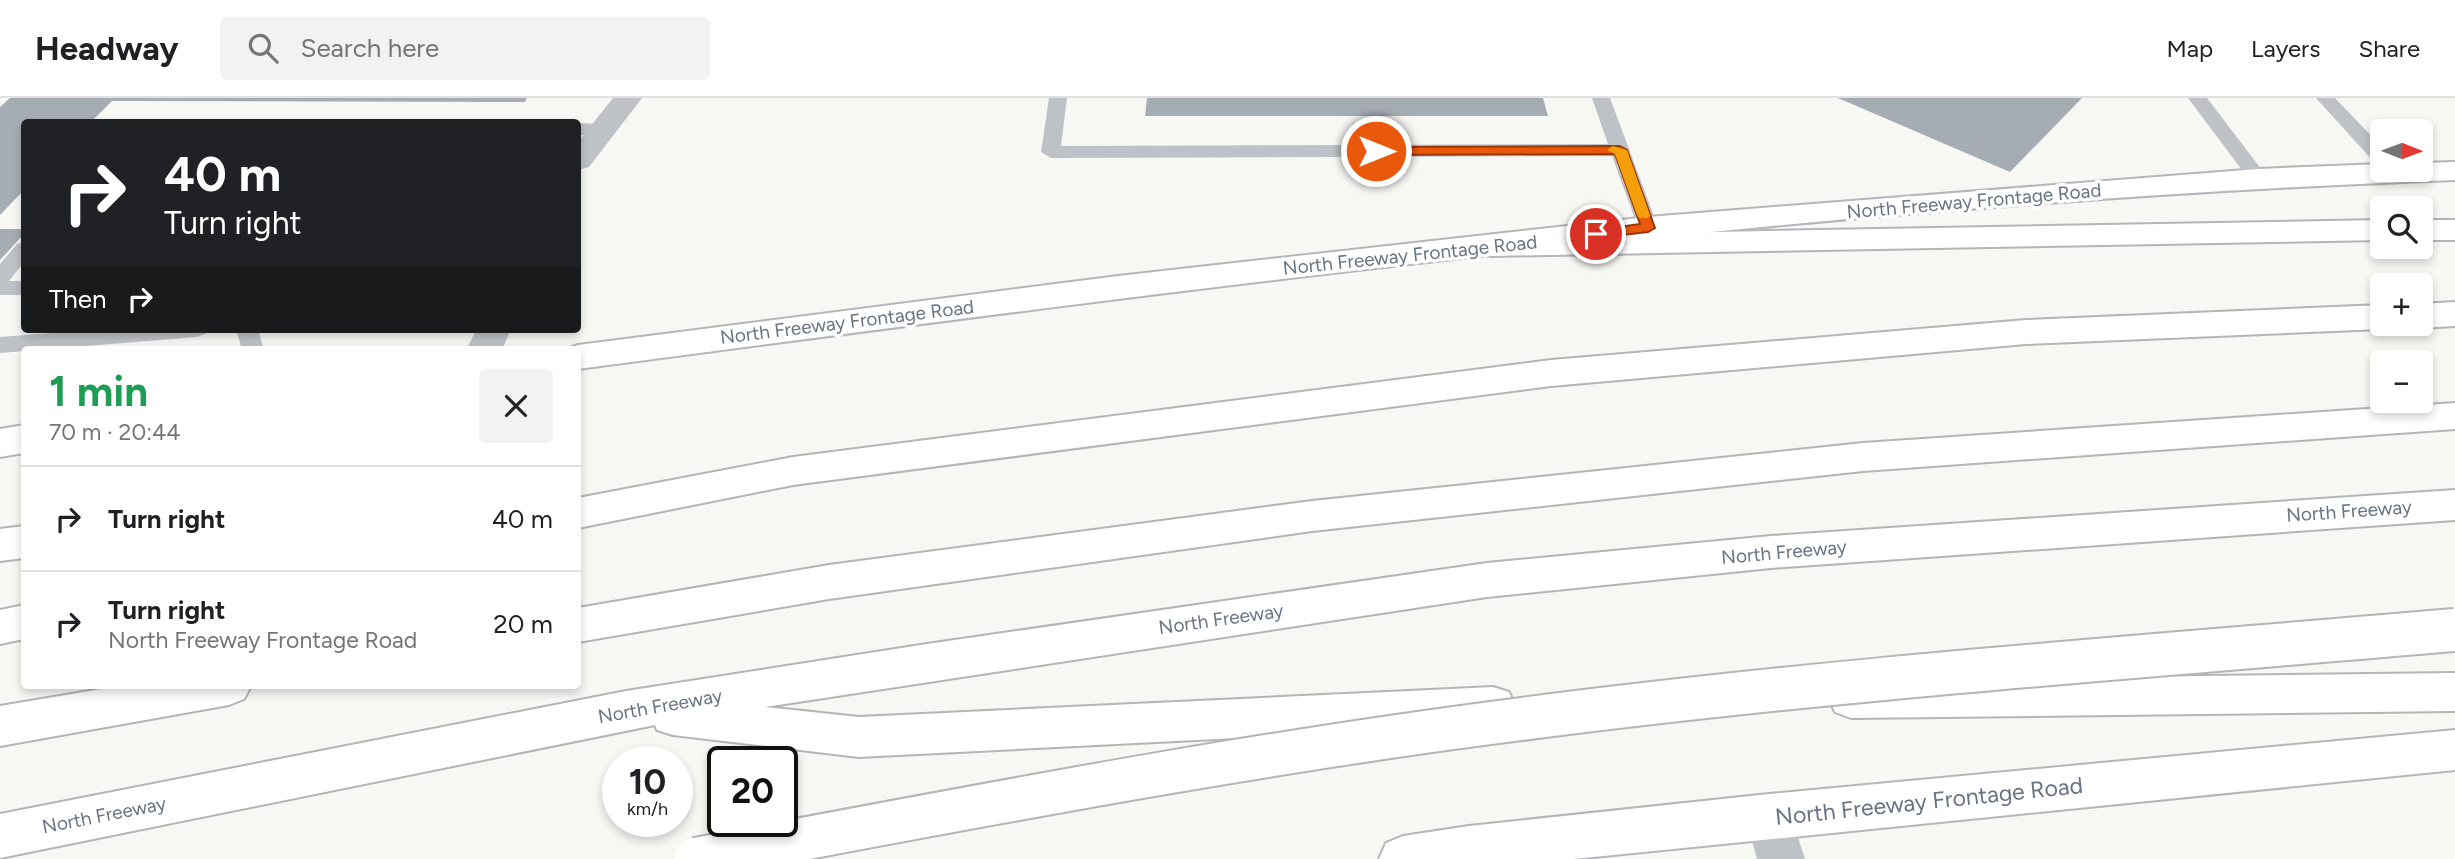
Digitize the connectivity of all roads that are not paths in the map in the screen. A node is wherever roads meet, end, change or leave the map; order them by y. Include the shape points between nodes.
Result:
1 (628, 98) edge
2 (1058, 98) edge
3 (1601, 98) edge
4 (2197, 98) edge
5 (2325, 98) edge
6 (590, 129) edge
7 (2370, 147) edge
8 (1620, 150) junction
9 (581, 153) edge
10 (2370, 169) edge
11 (2433, 170) edge
12 (2455, 171) edge
13 (2258, 178) junction
14 (1648, 228) junction
15 (2370, 230) edge
16 (2433, 230) edge
17 (2455, 230) edge
18 (1491, 246) junction
19 (21, 253) edge
20 (0, 278) edge
21 (0, 288) edge
22 (21, 288) edge
23 (2455, 314) edge
24 (2433, 315) edge
25 (2370, 318) edge
26 (148, 333) edge
27 (0, 345) edge
28 (581, 357) edge
29 (2455, 416) edge
30 (21, 440) edge
31 (0, 443) edge
32 (793, 471) junction
33 (581, 489) edge
34 (2455, 505) edge
35 (581, 512) edge
36 (21, 542) edge
37 (0, 545) edge
38 (21, 623) edge
39 (581, 624) edge
40 (0, 627) edge
41 (2455, 630) edge
42 (212, 689) edge
43 (2455, 692) edge
44 (626, 710) junction
45 (0, 726) edge
46 (2455, 750) edge
47 (0, 836) edge
48 (1775, 837) edge
49 (696, 859) edge
50 (1403, 859) edge

1 - 6 street
2 - 8 lane via 1051,152
3 - 8 lane
4 - 13 lane
5 - 7 lane
6 - 9 street
8 - 14 lane
10 - 13 main road, North Freeway Frontage Road
11 - 12 main road, North Freeway Frontage Road
13 - 14 main road, North Freeway Frontage Road
14 - 18 main road, North Freeway Frontage Road
15 - 18 main road
16 - 17 main road
18 - 28 main road, North Freeway Frontage Road via 1118,287
19 - 20 lane
21 - 22 lane
23 - 24 main road
25 - 32 main road via 2026,332 1551,373
26 - 27 lane
29 - 39 main road via 1863,457 1326,514 829,582
30 - 31 main road
32 - 33 main road
32 - 35 main road
34 - 44 main road, North Freeway via 1771,552 1487,580
36 - 37 main road
38 - 40 main road
41 - 49 main road, bridge via 1764,689 1382,738 1075,788
42 - 45 main road
43 - 44 main road via 1576,702 859,737
44 - 47 main road, North Freeway
46 - 48 main road, North Freeway Frontage Road
48 - 50 main road, North Freeway Frontage Road via 1469,848

